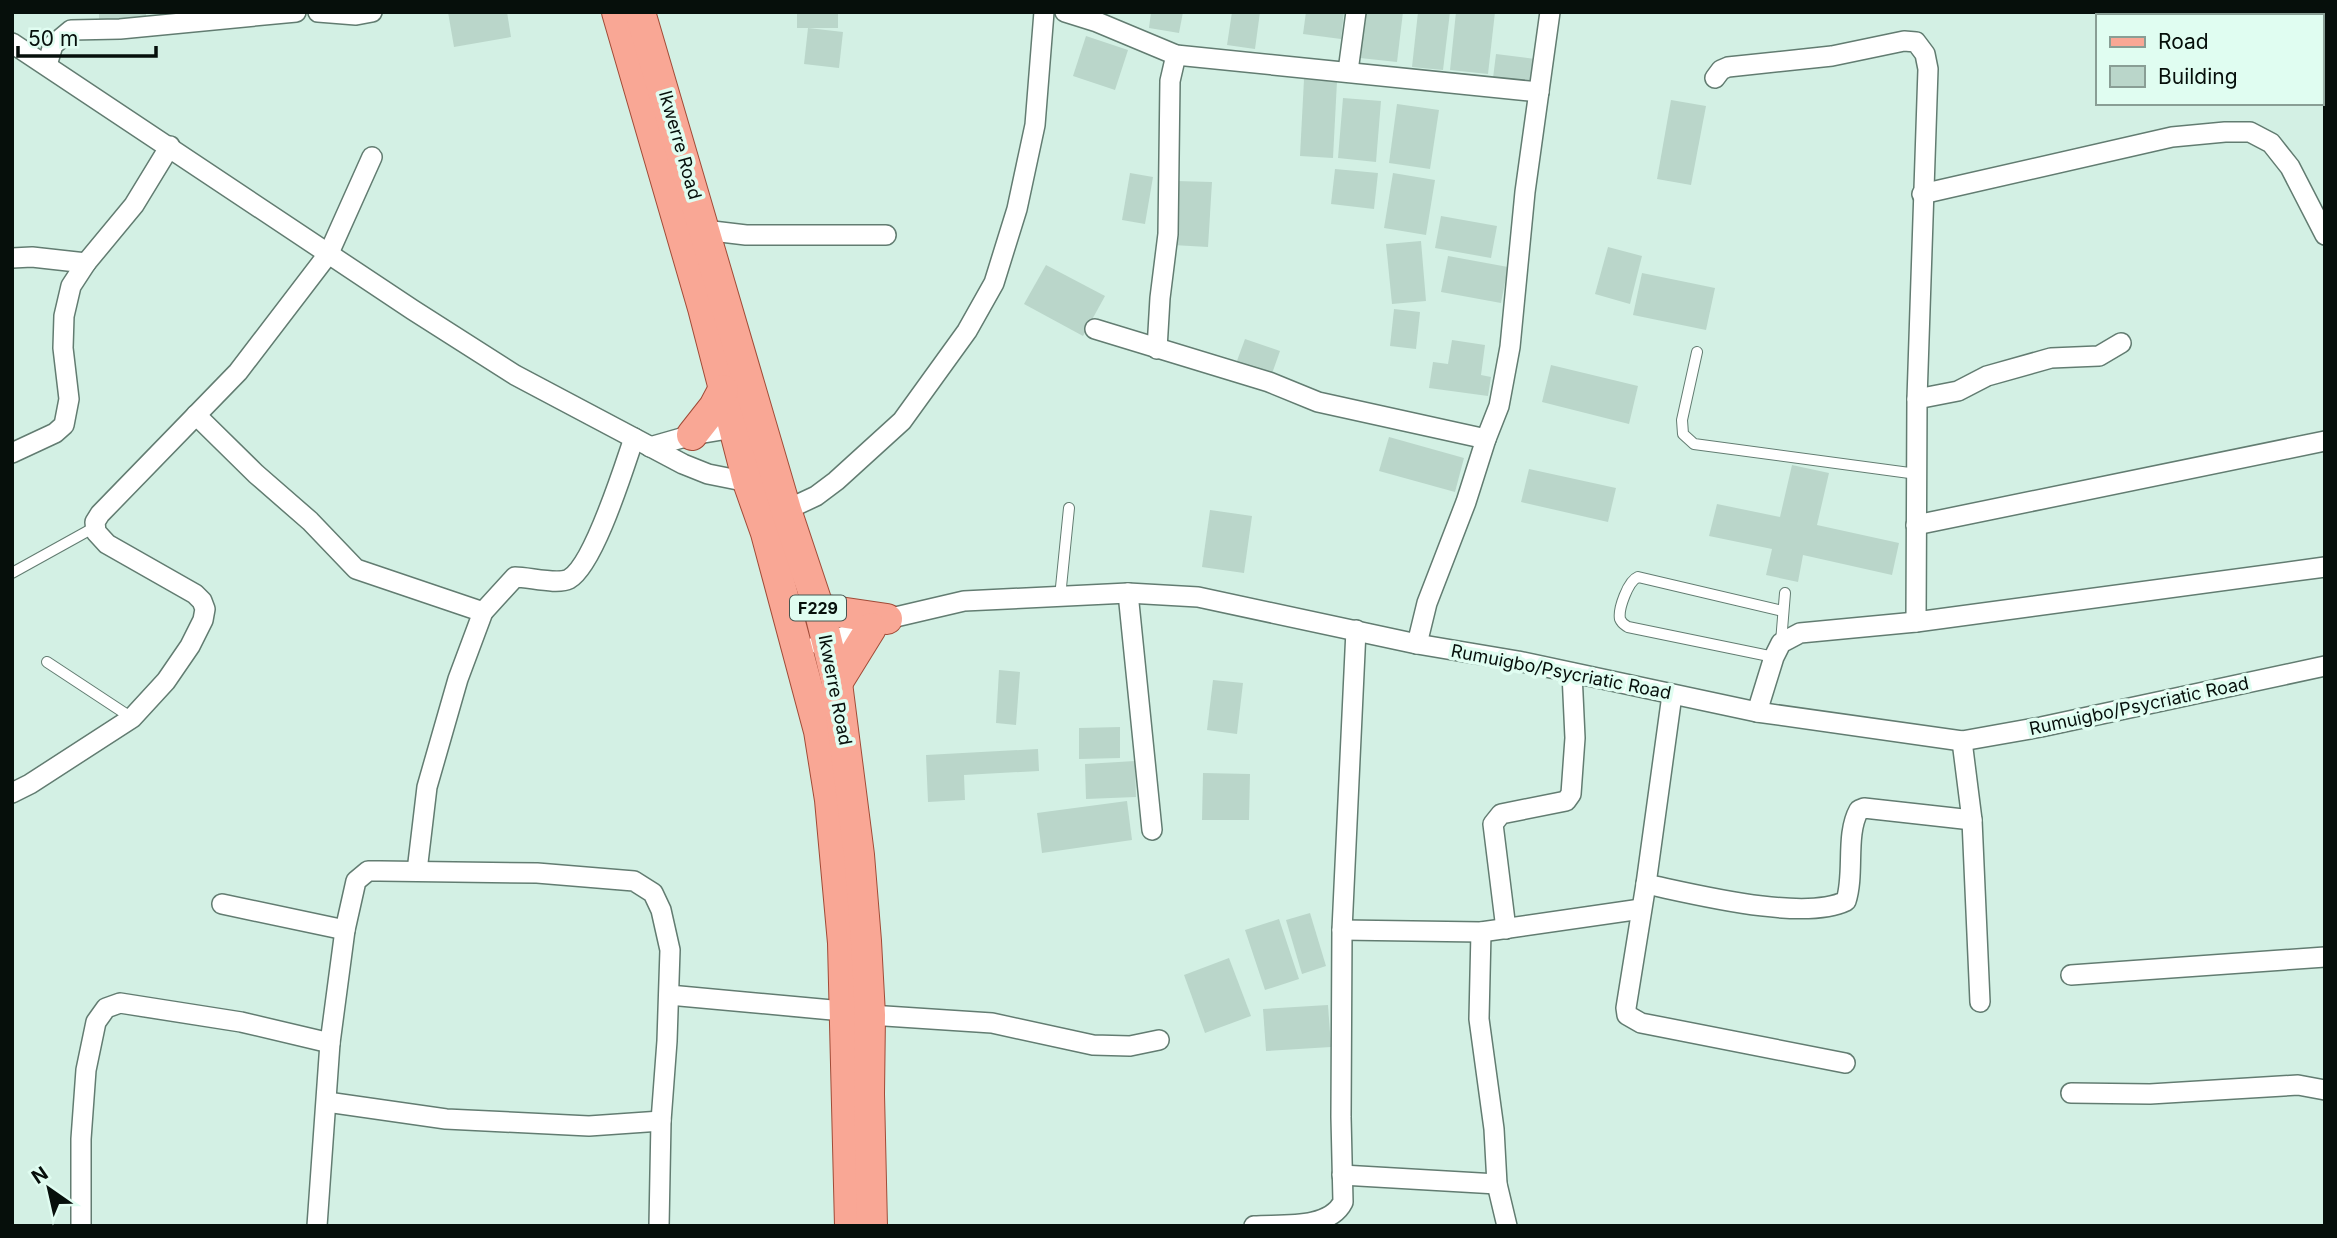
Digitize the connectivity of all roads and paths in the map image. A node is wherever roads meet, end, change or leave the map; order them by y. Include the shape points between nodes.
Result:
1 (296, 12) edge
2 (318, 12) edge
3 (372, 12) edge
4 (617, 12) edge
5 (640, 12) edge
6 (1044, 12) edge
7 (1065, 12) edge
8 (1356, 12) edge
9 (1550, 12) edge
10 (221, 16) edge
11 (12, 43) edge
12 (1176, 55) junction
13 (47, 65) junction
14 (1348, 71) junction
15 (1715, 78) dead end
16 (1539, 92) junction
17 (170, 146) junction
18 (372, 158) dead end
19 (1922, 194) junction
20 (705, 230) junction
21 (886, 234) dead end
22 (2325, 235) edge
23 (329, 253) junction
24 (12, 258) edge
25 (86, 263) junction
26 (1095, 329) dead end
27 (2121, 343) dead end
28 (1157, 349) junction
29 (1697, 352) dead end
30 (723, 390) junction
31 (1917, 399) junction
32 (196, 415) junction
33 (734, 428) junction
34 (692, 435) junction
35 (1486, 439) junction
36 (2325, 441) edge
37 (642, 443) junction
38 (12, 453) edge
39 (1917, 474) junction
40 (748, 482) junction
41 (1069, 508) dead end
42 (786, 510) junction
43 (1916, 525) junction
44 (95, 527) junction
45 (2325, 567) edge
46 (12, 573) edge
47 (1128, 593) junction
48 (1785, 593) dead end
49 (1060, 597) junction
50 (819, 609) junction
51 (483, 611) junction
52 (1783, 611) junction
53 (1916, 622) junction
54 (879, 623) junction
55 (1356, 629) junction
56 (1417, 644) junction
57 (812, 645) junction
58 (1778, 650) junction
59 (47, 662) dead end
60 (2325, 666) edge
61 (1572, 673) junction
62 (837, 683) junction
63 (1672, 695) junction
64 (1757, 712) junction
65 (132, 718) junction
66 (1962, 741) junction
67 (12, 793) edge
68 (1972, 820) junction
69 (1152, 830) dead end
70 (417, 871) junction
71 (1646, 884) junction
72 (222, 904) dead end
73 (1641, 909) junction
74 (1506, 929) junction
75 (345, 930) junction
76 (1342, 930) junction
77 (1481, 932) junction
78 (2325, 957) edge
79 (2071, 975) dead end
80 (669, 995) junction
81 (1980, 1002) dead end
82 (857, 1013) junction
83 (1159, 1040) dead end
84 (330, 1043) junction
85 (1845, 1063) dead end
86 (2325, 1090) edge
87 (2071, 1093) dead end
88 (327, 1102) junction
89 (661, 1121) junction
90 (1342, 1175) junction
91 (1497, 1184) junction
92 (1336, 1219) edge
93 (81, 1226) edge
94 (317, 1226) edge
95 (659, 1226) edge
96 (850, 1226) edge
97 (872, 1226) edge
98 (1254, 1226) edge
99 (1507, 1226) edge

1 - 10 street
2 - 3 street
4 - 30 main road, Ikwerre Road / F229
5 - 20 main road, Ikwerre Road / F229
6 - 42 street via 1035,125 1017,209 994,283 967,331 902,421 836,481
7 - 12 street
8 - 14 street
9 - 16 street
10 - 13 street via 120,29 71,30 53,44
11 - 13 street
12 - 14 street
12 - 28 street via 1170,81 1168,234
13 - 17 street
14 - 16 street
15 - 19 street via 1728,67 1841,55 1904,41 1916,43 1925,54 1928,69
16 - 35 street via 1510,347 1499,406
17 - 23 street
17 - 25 street via 134,205
18 - 23 street
19 - 22 street via 2172,136 2250,132 2272,143 2290,167
19 - 31 street
20 - 21 street via 746,235
20 - 42 main road, Ikwerre Road / F229
23 - 32 street via 238,372
23 - 37 street via 515,375
24 - 25 street
25 - 38 street via 71,286 64,316 62,348 69,399 64,425
26 - 28 street
27 - 31 street via 2099,356 2051,358 1987,376 1958,391
28 - 35 street via 1269,382 1318,402
29 - 39 lane via 1682,420 1683,434 1694,443
30 - 33 main road, Ikwerre Road / F229
30 - 34 main road
31 - 39 street
32 - 44 street via 100,514
32 - 51 street via 356,569
33 - 34 street
33 - 40 main road, Ikwerre Road / F229
34 - 37 street
35 - 56 street via 1427,603
36 - 43 street
37 - 40 street via 708,474
37 - 51 street via 576,573 567,580 515,577
39 - 43 street
40 - 57 main road, Ikwerre Road / F229
41 - 49 lane
42 - 50 main road, Ikwerre Road / F229
43 - 53 street
44 - 46 lane
44 - 65 street via 107,544 195,594 205,609 190,646
45 - 53 street
47 - 49 street, Rumuigbo/Psycriatic Road
47 - 55 street, Rumuigbo/Psycriatic Road via 1198,597
47 - 69 street
48 - 52 lane
49 - 54 street, Rumuigbo/Psycriatic Road via 964,601
50 - 54 main road
50 - 57 main road, Ikwerre Road / F229
51 - 70 street via 427,787
52 - 58 lane
52 - 58 lane via 1638,577 1628,586 1620,617 1629,627
53 - 58 street via 1800,633
54 - 57 street, Rumuigbo/Psycriatic Road
54 - 62 main road
55 - 56 street, Rumuigbo/Psycriatic Road
55 - 76 street
56 - 61 street, Rumuigbo/Psycriatic Road
57 - 62 main road, Ikwerre Road / F229
57 - 82 main road, Ikwerre Road / F229 via 843,943
58 - 64 street
59 - 65 lane
60 - 66 street, Rumuigbo/Psycriatic Road
61 - 63 street, Rumuigbo/Psycriatic Road
61 - 74 street via 1576,738 1572,794 1566,801 1502,814 1493,824
62 - 82 main road, Ikwerre Road / F229 via 859,855
63 - 64 street, Rumuigbo/Psycriatic Road
63 - 71 street
64 - 66 street, Rumuigbo/Psycriatic Road
65 - 67 street
66 - 68 street
68 - 71 street via 1858,810 1846,901 1826,908 1759,906
68 - 81 street
70 - 75 street via 368,871 356,881
70 - 80 street via 537,873 634,881 653,893 661,911 670,950
71 - 73 street
72 - 75 street
73 - 74 street
73 - 85 street via 1626,1008 1633,1020
74 - 77 street
75 - 84 street
76 - 77 street
76 - 90 street
77 - 91 street via 1479,1019
78 - 79 street
80 - 82 street
80 - 89 street
82 - 83 street via 992,1023 1093,1045 1130,1046
82 - 96 main road, Ikwerre Road / F229
82 - 97 main road, Ikwerre Road / F229 via 869,1094
84 - 88 street
84 - 93 street via 147,1007 120,1003 106,1008 96,1022 86,1070
86 - 87 street via 2298,1085 2150,1094
88 - 89 street via 446,1119 589,1126
88 - 94 street
89 - 95 street
90 - 91 street
90 - 92 street via 1343,1202
91 - 99 street
92 - 98 street

